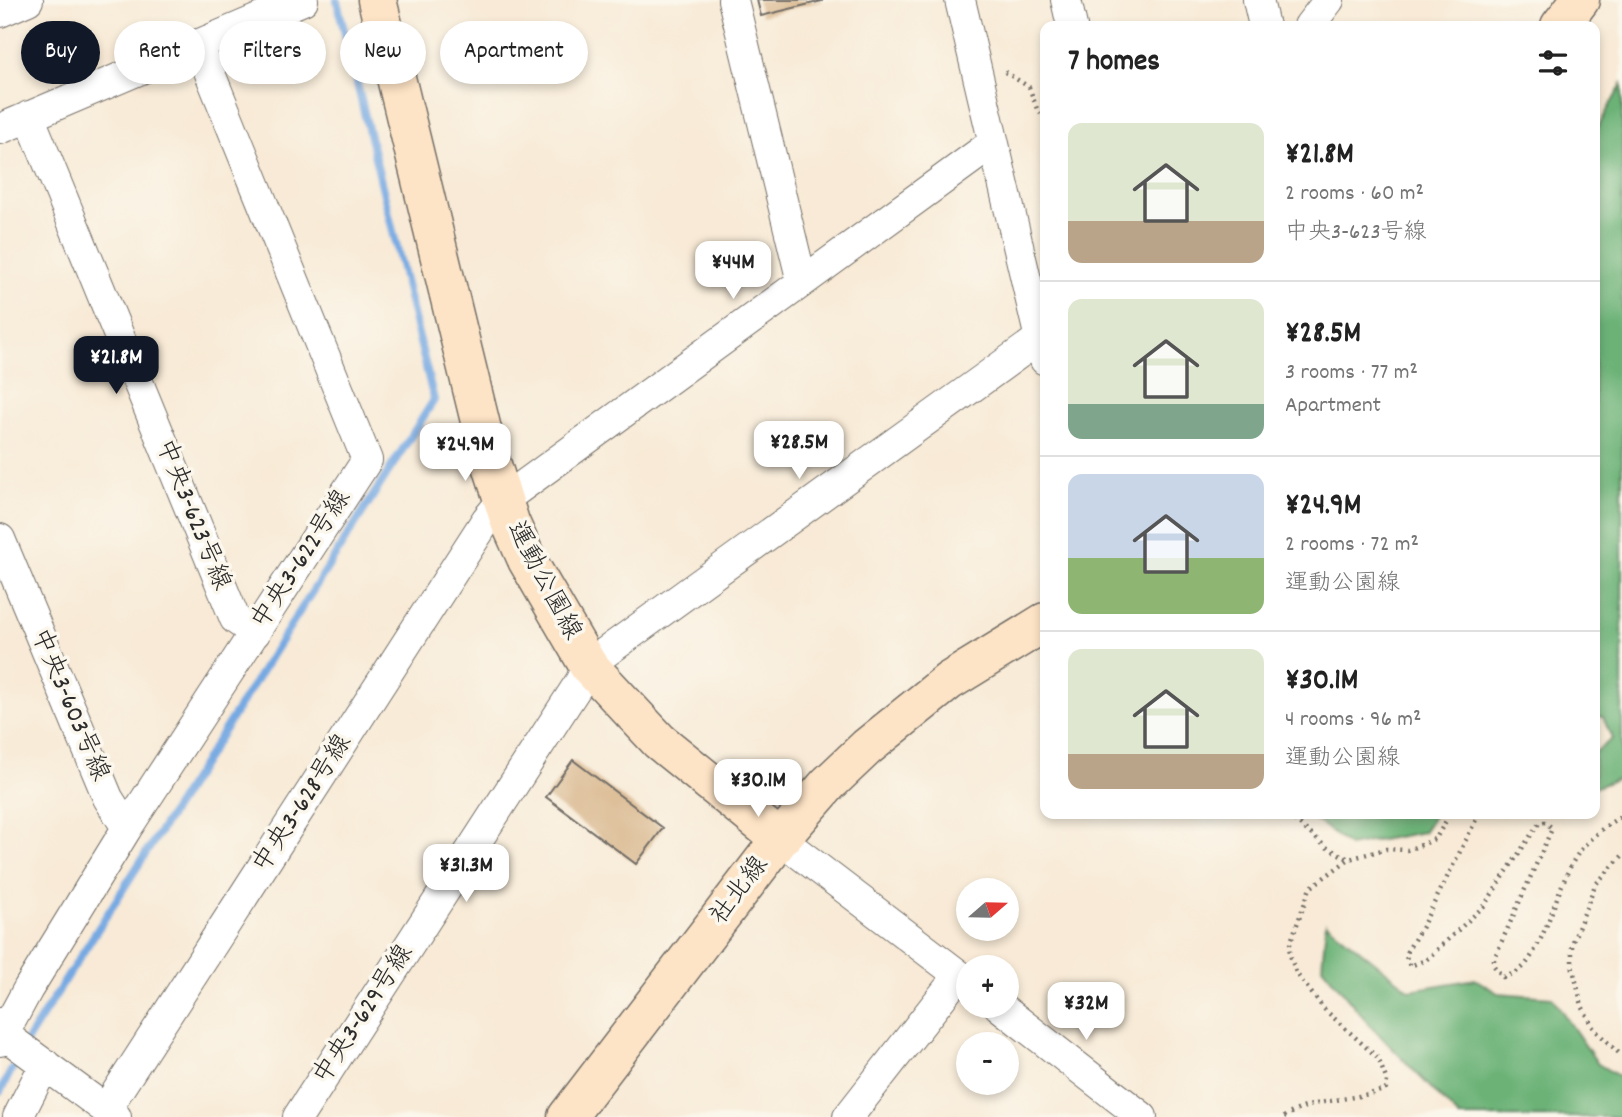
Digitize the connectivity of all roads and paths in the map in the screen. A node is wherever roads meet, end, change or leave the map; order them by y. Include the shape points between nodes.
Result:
1 (28, 0) edge
2 (303, 0) edge
3 (377, 0) edge
4 (733, 0) edge
5 (960, 0) edge
6 (1066, 0) edge
7 (1258, 0) edge
8 (1329, 0) edge
9 (1580, 0) edge
10 (0, 12) edge
11 (1071, 21) edge
12 (1263, 21) edge
13 (1313, 21) edge
14 (1564, 21) edge
15 (205, 41) edge
16 (205, 61) edge
17 (975, 61) junction
18 (114, 80) edge
19 (1040, 112) edge
20 (29, 116) junction
21 (0, 129) edge
22 (993, 143) junction
23 (802, 282) junction
24 (1040, 341) edge
25 (1040, 350) edge
26 (502, 501) junction
27 (0, 539) edge
28 (1040, 625) edge
29 (255, 633) junction
30 (587, 665) junction
31 (1622, 816) edge
32 (1293, 819) edge
33 (1447, 819) edge
34 (1476, 819) edge
35 (127, 828) junction
36 (780, 839) junction
37 (1622, 856) edge
38 (1349, 859) junction
39 (956, 973) edge
40 (956, 986) edge
41 (1014, 1018) edge
42 (16, 1043) edge
43 (1622, 1055) edge
44 (111, 1113) edge
45 (18, 1117) edge
46 (298, 1117) edge
47 (567, 1117) edge
48 (848, 1117) edge
49 (1142, 1117) edge
50 (1284, 1117) edge

1 - 10 street
2 - 15 street
3 - 26 street, 運動公園線
4 - 23 street
5 - 17 street
6 - 11 street
7 - 12 street
8 - 13 street
9 - 14 street
16 - 29 street, 中央3-622号線 via 367,460
17 - 19 path via 999,68 1029,87
17 - 22 street
18 - 20 street
20 - 21 street
20 - 29 street, 中央3-623号線 via 234,619
22 - 23 street, 中央3-628号線
22 - 24 street
23 - 26 street, 中央3-628号線
25 - 30 street
26 - 30 street, 運動公園線 via 527,560
26 - 44 street, 中央3-628号線
27 - 35 street, 中央3-603号線 via 108,798
28 - 36 street, 社北線 via 912,709 828,784
29 - 35 street, 中央3-622号線
30 - 36 street, 運動公園線 via 659,741
30 - 46 street, 中央3-629号線
31 - 34 path via 1595,835 1575,858 1538,941 1517,972 1503,976 1494,959 1551,831 1545,822 1539,823 1484,906 1426,960 1410,965 1406,953
32 - 38 path via 1326,847
33 - 38 path via 1436,838 1424,844
35 - 42 street, 中央3-622号線 via 28,989
36 - 39 street
36 - 47 street, 社北線
37 - 43 path via 1595,884 1572,944 1582,1006 1594,1029
38 - 50 path via 1310,888 1289,947 1290,958 1324,1009 1378,1058 1386,1089
40 - 48 street
41 - 49 street
42 - 44 street
42 - 45 street, 中央3-622号線

